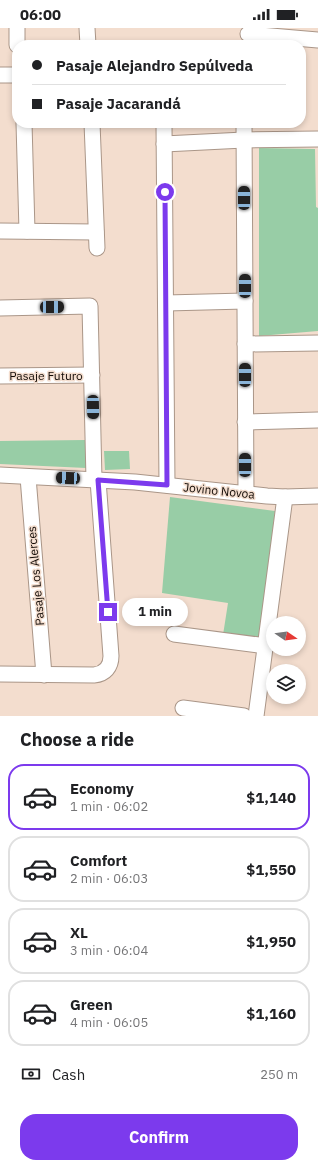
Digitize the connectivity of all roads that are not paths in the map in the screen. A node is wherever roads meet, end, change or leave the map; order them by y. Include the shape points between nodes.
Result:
1 (17, 28) edge
2 (88, 28) edge
3 (248, 36) edge
4 (17, 40) edge
5 (88, 40) edge
6 (318, 40) edge
7 (0, 75) edge
8 (12, 75) edge
9 (24, 128) edge
10 (92, 128) edge
11 (164, 128) edge
12 (244, 128) edge
13 (318, 139) edge
14 (244, 140) junction
15 (164, 144) junction
16 (0, 231) edge
17 (27, 231) junction
18 (96, 232) junction
19 (97, 248) dead end
20 (245, 301) junction
21 (166, 302) junction
22 (0, 308) edge
23 (318, 343) edge
24 (245, 344) junction
25 (0, 376) edge
26 (92, 376) junction
27 (318, 420) edge
28 (245, 422) junction
29 (0, 475) edge
30 (28, 476) junction
31 (96, 480) junction
32 (167, 485) junction
33 (246, 494) junction
34 (318, 496) edge
35 (285, 497) junction
36 (270, 616) edge
37 (174, 634) dead end
38 (266, 646) joint
39 (0, 674) edge
40 (44, 675) junction
41 (183, 708) dead end
42 (244, 716) edge
43 (256, 716) edge

1 - 4 street
2 - 5 street
3 - 6 street
7 - 8 street
9 - 17 street
10 - 18 street
11 - 15 street
12 - 14 street
13 - 14 street
14 - 15 street
14 - 20 street
15 - 21 street
16 - 17 street
17 - 18 street
18 - 19 street
20 - 21 street
20 - 24 street
21 - 32 street
22 - 26 street via 90,306
23 - 24 street
24 - 28 street
25 - 26 street, Pasaje Futuro
26 - 31 street
27 - 28 street
28 - 33 street
29 - 30 street, Jovino Novoa
30 - 31 street, Jovino Novoa
30 - 40 street, Pasaje Los Alerces
31 - 32 street, Jovino Novoa
31 - 40 street via 111,661 107,669 99,675
32 - 33 street, Jovino Novoa
33 - 35 street, Jovino Novoa
34 - 35 street, Jovino Novoa
35 - 36 street
37 - 38 street
38 - 43 street
39 - 40 street
41 - 42 street

